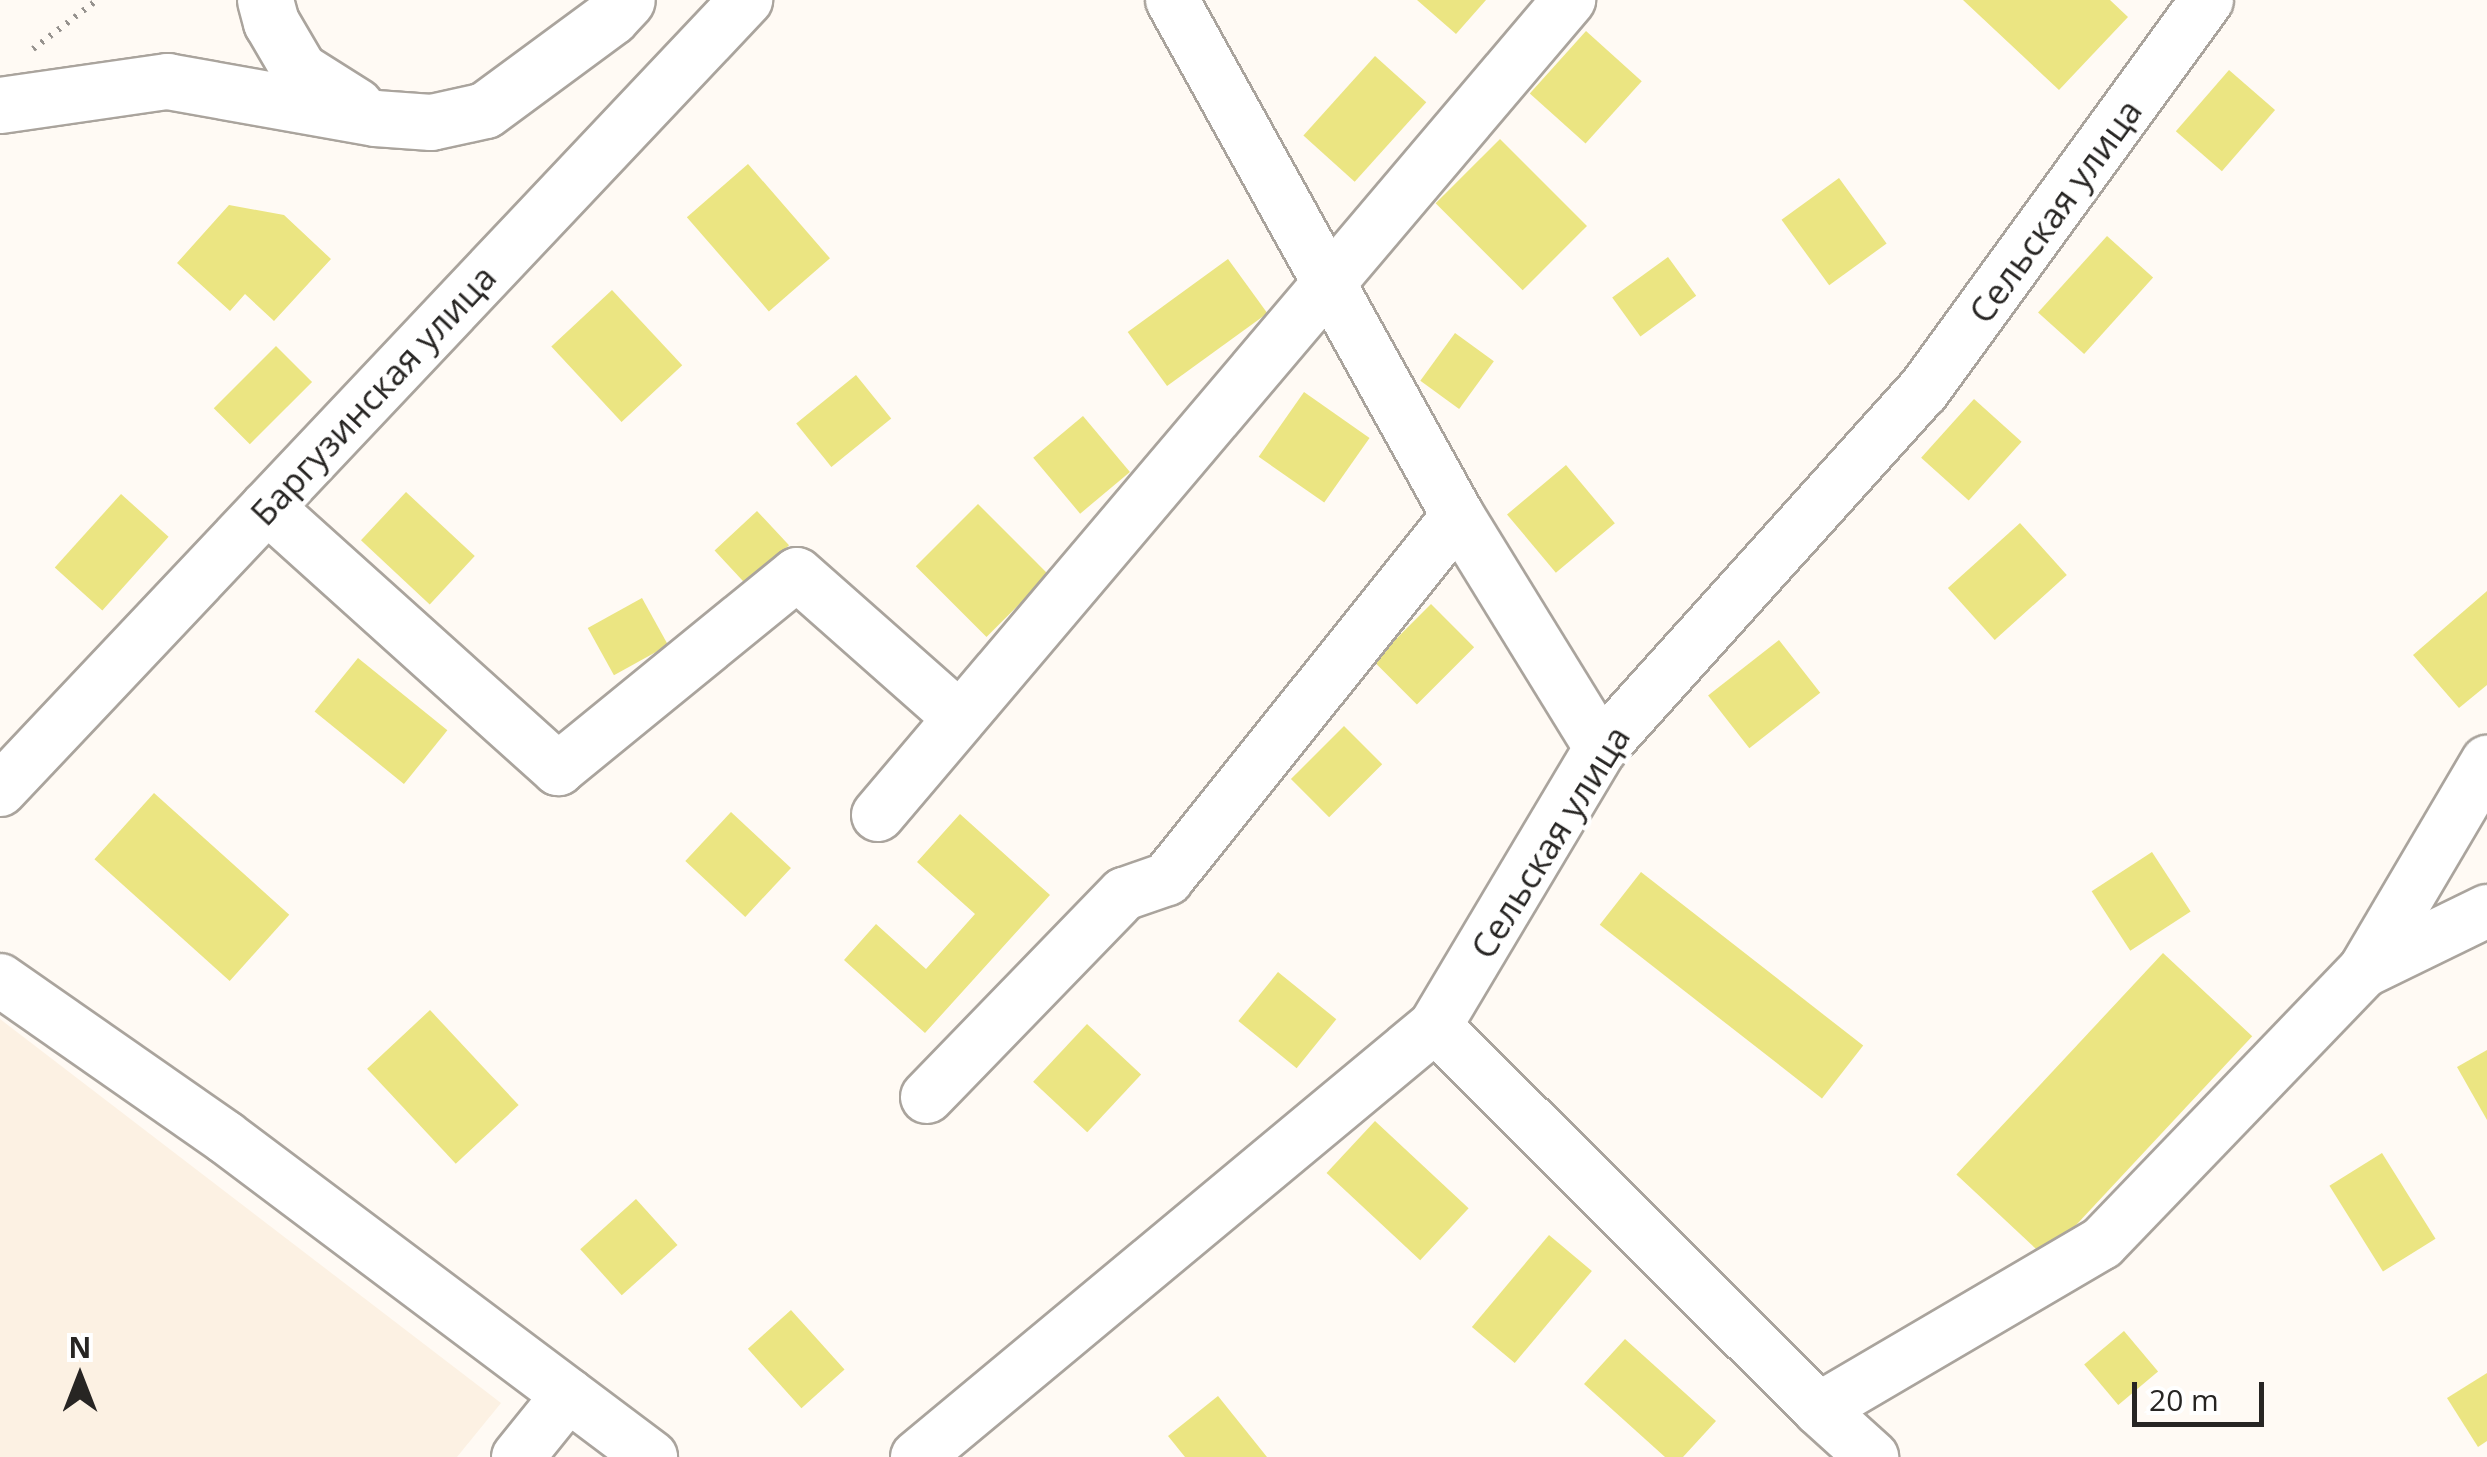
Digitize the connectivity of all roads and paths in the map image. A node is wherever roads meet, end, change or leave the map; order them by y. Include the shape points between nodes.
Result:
1 (96, 0) edge
2 (265, 0) edge
3 (626, 0) edge
4 (746, 0) edge
5 (1172, 0) edge
6 (1570, 0) edge
7 (2206, 0) edge
8 (28, 53) dead end
9 (0, 105) edge
10 (375, 118) junction
11 (1332, 282) junction
12 (267, 508) junction
13 (1458, 516) junction
14 (960, 718) junction
15 (1601, 748) junction
16 (2487, 762) edge
17 (0, 790) edge
18 (878, 815) dead end
19 (2487, 911) edge
20 (2364, 971) junction
21 (0, 980) edge
22 (1435, 1026) junction
23 (927, 1096) dead end
24 (568, 1394) junction
25 (1819, 1409) junction
26 (518, 1457) edge
27 (651, 1457) edge
28 (917, 1457) edge
29 (1872, 1457) edge

1 - 8 path
2 - 10 main road via 299,70
3 - 10 main road via 485,110 431,122
4 - 12 street, Баргузинская улица
5 - 11 street
6 - 11 street
7 - 15 street, Сельская улица via 1923,391
9 - 10 main road via 167,81
11 - 13 street
11 - 14 street
12 - 14 street via 558,769 798,574
12 - 17 street, Баргузинская улица
13 - 15 street
13 - 23 street via 1167,879 1124,894
14 - 18 street
15 - 22 street, Сельская улица
16 - 20 street
19 - 20 street
20 - 25 street via 2102,1243
21 - 24 street via 226,1136
22 - 25 street
22 - 28 street, Сельская улица
24 - 26 street
24 - 27 street
25 - 29 street

